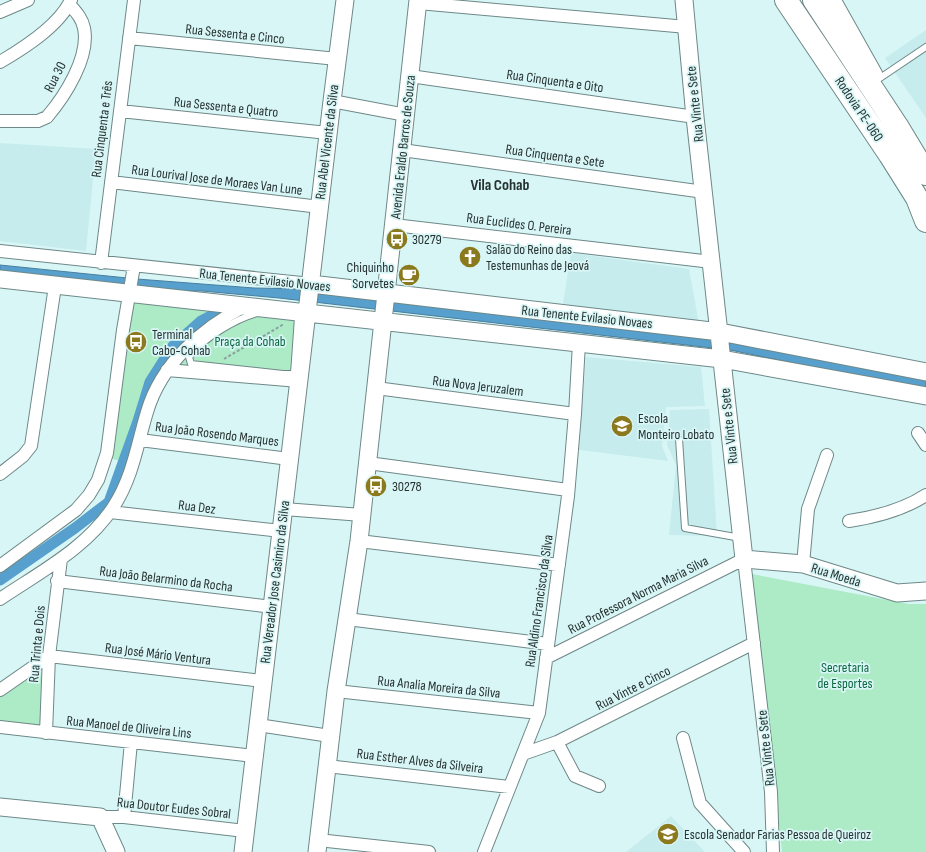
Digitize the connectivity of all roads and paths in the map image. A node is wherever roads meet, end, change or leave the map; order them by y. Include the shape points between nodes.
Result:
1 (28, 0) edge
2 (134, 0) edge
3 (345, 0) edge
4 (684, 0) edge
5 (780, 0) edge
6 (786, 0) edge
7 (814, 0) edge
8 (832, 0) edge
9 (70, 2) edge
10 (418, 2) edge
11 (0, 12) edge
12 (803, 26) junction
13 (687, 27) junction
14 (129, 38) junction
15 (926, 47) edge
16 (337, 59) junction
17 (0, 62) edge
18 (410, 76) junction
19 (877, 80) junction
20 (332, 101) junction
21 (120, 111) junction
22 (406, 115) junction
23 (695, 116) junction
24 (0, 121) edge
25 (897, 126) junction
26 (328, 133) junction
27 (402, 150) junction
28 (926, 174) edge
29 (111, 182) junction
30 (704, 192) junction
31 (320, 207) junction
32 (926, 221) edge
33 (394, 225) junction
34 (0, 251) edge
35 (712, 262) junction
36 (101, 263) junction
37 (133, 272) junction
38 (0, 280) edge
39 (55, 286) junction
40 (129, 292) junction
41 (307, 301) junction
42 (245, 306) junction
43 (386, 306) junction
44 (579, 344) junction
45 (721, 344) junction
46 (213, 366) junction
47 (167, 370) junction
48 (926, 372) edge
49 (299, 381) junction
50 (376, 388) junction
51 (926, 396) edge
52 (575, 414) junction
53 (918, 433) dead end
54 (679, 439) dead end
55 (140, 440) junction
56 (926, 445) edge
57 (827, 455) dead end
58 (289, 459) junction
59 (368, 463) junction
60 (0, 474) edge
61 (568, 490) junction
62 (926, 495) edge
63 (284, 509) junction
64 (110, 512) junction
65 (362, 514) junction
66 (848, 521) dead end
67 (281, 531) junction
68 (741, 538) junction
69 (359, 541) junction
70 (61, 559) junction
71 (744, 559) junction
72 (803, 564) junction
73 (559, 565) junction
74 (0, 566) edge
75 (57, 581) junction
76 (926, 591) edge
77 (0, 599) edge
78 (272, 607) junction
79 (347, 619) junction
80 (754, 643) junction
81 (548, 644) junction
82 (49, 656) junction
83 (546, 658) junction
84 (262, 681) junction
85 (0, 690) edge
86 (336, 691) junction
87 (539, 713) junction
88 (258, 724) junction
89 (0, 727) edge
90 (46, 733) junction
91 (330, 736) junction
92 (683, 738) dead end
93 (131, 742) junction
94 (557, 742) junction
95 (523, 754) junction
96 (254, 756) junction
97 (326, 766) junction
98 (599, 786) dead end
99 (509, 787) junction
100 (0, 807) edge
101 (100, 817) junction
102 (124, 817) junction
103 (246, 831) junction
104 (317, 846) edge
105 (770, 850) edge
106 (116, 852) edge
107 (243, 852) edge
108 (429, 852) edge
109 (484, 852) edge
110 (744, 852) edge

1 - 11 street
2 - 14 street, Rua Cinquenta e Três
3 - 16 street, Rua Abel Vicente da Silva
4 - 13 street, Rua Vinte e Sete
5 - 12 street
6 - 12 highway, Rodovia PE-060
7 - 25 highway, Rodovia PE-060
8 - 19 street
9 - 17 street via 45,32
9 - 24 street, Rua 30 via 82,20 84,42 68,89 42,120
10 - 13 street
10 - 18 street, Avenida Eraldo Barros de Souza
12 - 32 highway, Rodovia PE-060 via 917,198
13 - 23 street, Rua Vinte e Sete
14 - 16 street, Rua Sessenta e Cinco
14 - 21 street, Rua Cinquenta e Três
15 - 19 lane
16 - 20 street, Rua Abel Vicente da Silva
18 - 22 street, Avenida Eraldo Barros de Souza
18 - 23 street, Rua Cinquenta e Oito
19 - 25 street
20 - 22 street
20 - 26 street, Rua Abel Vicente da Silva
21 - 26 street, Rua Sessenta e Quatro
21 - 29 street, Rua Cinquenta e Três
22 - 27 street, Avenida Eraldo Barros de Souza
23 - 30 street, Rua Vinte e Sete
25 - 28 highway, Rodovia PE-060
26 - 31 street, Rua Abel Vicente da Silva
27 - 30 street, Rua Cinquenta e Sete
27 - 33 street, Avenida Eraldo Barros de Souza
29 - 31 street, Rua Lourival Jose de Moraes Van Lune
29 - 36 street, Rua Cinquenta e Três
30 - 35 street, Rua Vinte e Sete
31 - 41 street, Rua Abel Vicente da Silva
33 - 35 street, Rua Euclides O. Pereira
33 - 43 street, Avenida Eraldo Barros de Souza
34 - 36 street, Rua Tenente Evilasio Novaes
35 - 45 street, Rua Vinte e Sete
36 - 37 street, Rua Tenente Evilasio Novaes
37 - 40 street
37 - 41 street, Rua Tenente Evilasio Novaes
38 - 39 street
39 - 40 street
39 - 60 street via 32,446
40 - 42 street
40 - 74 street via 108,453 98,480 76,510
41 - 42 street
41 - 43 street
41 - 43 street, Rua Tenente Evilasio Novaes
41 - 46 path
41 - 46 lane via 299,319 293,375
41 - 46 lane via 261,312 218,332 190,357 191,364
41 - 49 street, Rua Vereador Jose Casimiro da Silva
42 - 47 street via 203,334
43 - 44 street
43 - 45 street, Rua Tenente Evilasio Novaes
43 - 50 street, Avenida Eraldo Barros de Souza
44 - 45 street
44 - 52 street, Rua Aldino Francisco da Silva
45 - 48 street
45 - 51 street
45 - 68 street, Rua Vinte e Sete
47 - 49 street
47 - 55 street via 152,398
49 - 58 street, Rua Vereador Jose Casimiro da Silva
50 - 52 street, Rua Nova Jeruzalem
50 - 59 street, Avenida Eraldo Barros de Souza
52 - 61 street, Rua Aldino Francisco da Silva
53 - 56 street
54 - 68 lane via 685,528
55 - 58 street, Rua João Rosendo Marques
55 - 64 street via 129,477
57 - 72 street via 808,509
58 - 63 street, Rua Vereador Jose Casimiro da Silva
59 - 61 street
59 - 65 street
61 - 73 street, Rua Aldino Francisco da Silva
62 - 66 street via 904,507 870,518
63 - 65 street
63 - 67 street, Rua Vereador Jose Casimiro da Silva
64 - 67 street, Rua Dez
64 - 70 street via 96,529
65 - 69 street
67 - 78 street, Rua Vereador Jose Casimiro da Silva
68 - 71 street, Rua Vinte e Sete
69 - 73 street
69 - 79 street
70 - 75 street, Rua Trinta e Dois
70 - 77 street
71 - 72 street, Rua Moeda
71 - 80 street, Rua Vinte e Sete
71 - 83 street, Rua Professora Norma Maria Silva
72 - 76 street, Rua Moeda via 897,593
73 - 81 street, Rua Aldino Francisco da Silva
75 - 78 street, Rua João Belarmino da Rocha
75 - 82 street, Rua Trinta e Dois
78 - 84 street, Rua Vereador Jose Casimiro da Silva
79 - 81 street
79 - 86 street
80 - 94 street, Rua Vinte e Cinco
80 - 105 street, Rua Vinte e Sete via 771,792
81 - 83 street, Rua Aldino Francisco da Silva
82 - 84 street, Rua José Mário Ventura
82 - 85 street
82 - 90 street, Rua Trinta e Dois
83 - 87 street, Rua Aldino Francisco da Silva
84 - 88 street, Rua Vereador Jose Casimiro da Silva
86 - 87 street, Rua Analia Moreira da Silva
86 - 91 street
87 - 95 street, Rua Aldino Francisco da Silva
88 - 91 street
88 - 96 street, Rua Vereador Jose Casimiro da Silva
89 - 90 street, Rua Manoel de Oliveira Lins
90 - 93 street, Rua Manoel de Oliveira Lins
91 - 97 street
92 - 110 street via 700,803
93 - 96 street, Rua Manoel de Oliveira Lins
93 - 102 street
94 - 95 street, Rua Vinte e Cinco
94 - 98 street via 575,776
95 - 99 street, Rua Aldino Francisco da Silva
96 - 103 street, Rua Vereador Jose Casimiro da Silva
97 - 99 street, Rua Esther Alves da Silveira
97 - 104 street
99 - 109 street, Rua Aldino Francisco da Silva
100 - 101 street
101 - 102 street, Rua Doutor Eudes Sobral
101 - 106 street
102 - 103 street, Rua Doutor Eudes Sobral
103 - 107 street, Rua Vereador Jose Casimiro da Silva
104 - 108 street

